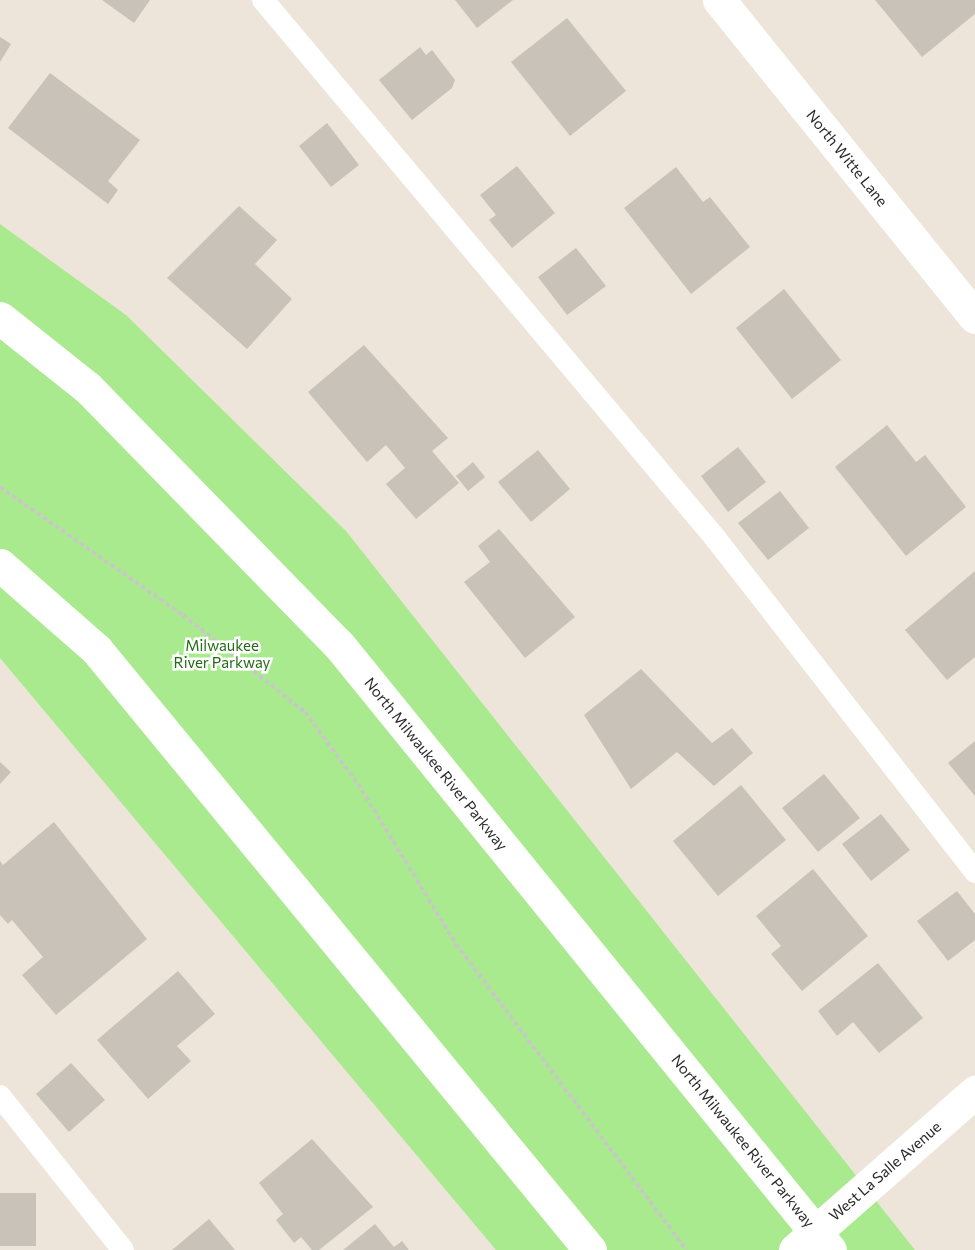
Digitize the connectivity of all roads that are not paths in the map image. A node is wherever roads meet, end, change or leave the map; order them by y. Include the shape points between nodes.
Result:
1 (263, 0) edge
2 (718, 0) edge
3 (975, 317) edge
4 (0, 318) edge
5 (0, 565) edge
6 (975, 872) edge
7 (975, 1092) edge
8 (0, 1096) edge
9 (814, 1244) edge
10 (123, 1250) edge
11 (590, 1250) edge

1 - 6 lane via 716,539
2 - 3 street, North Witte Lane
4 - 9 street, North Milwaukee River Parkway via 88,388 339,645
5 - 11 street via 96,649
7 - 9 street, West La Salle Avenue
8 - 10 lane

